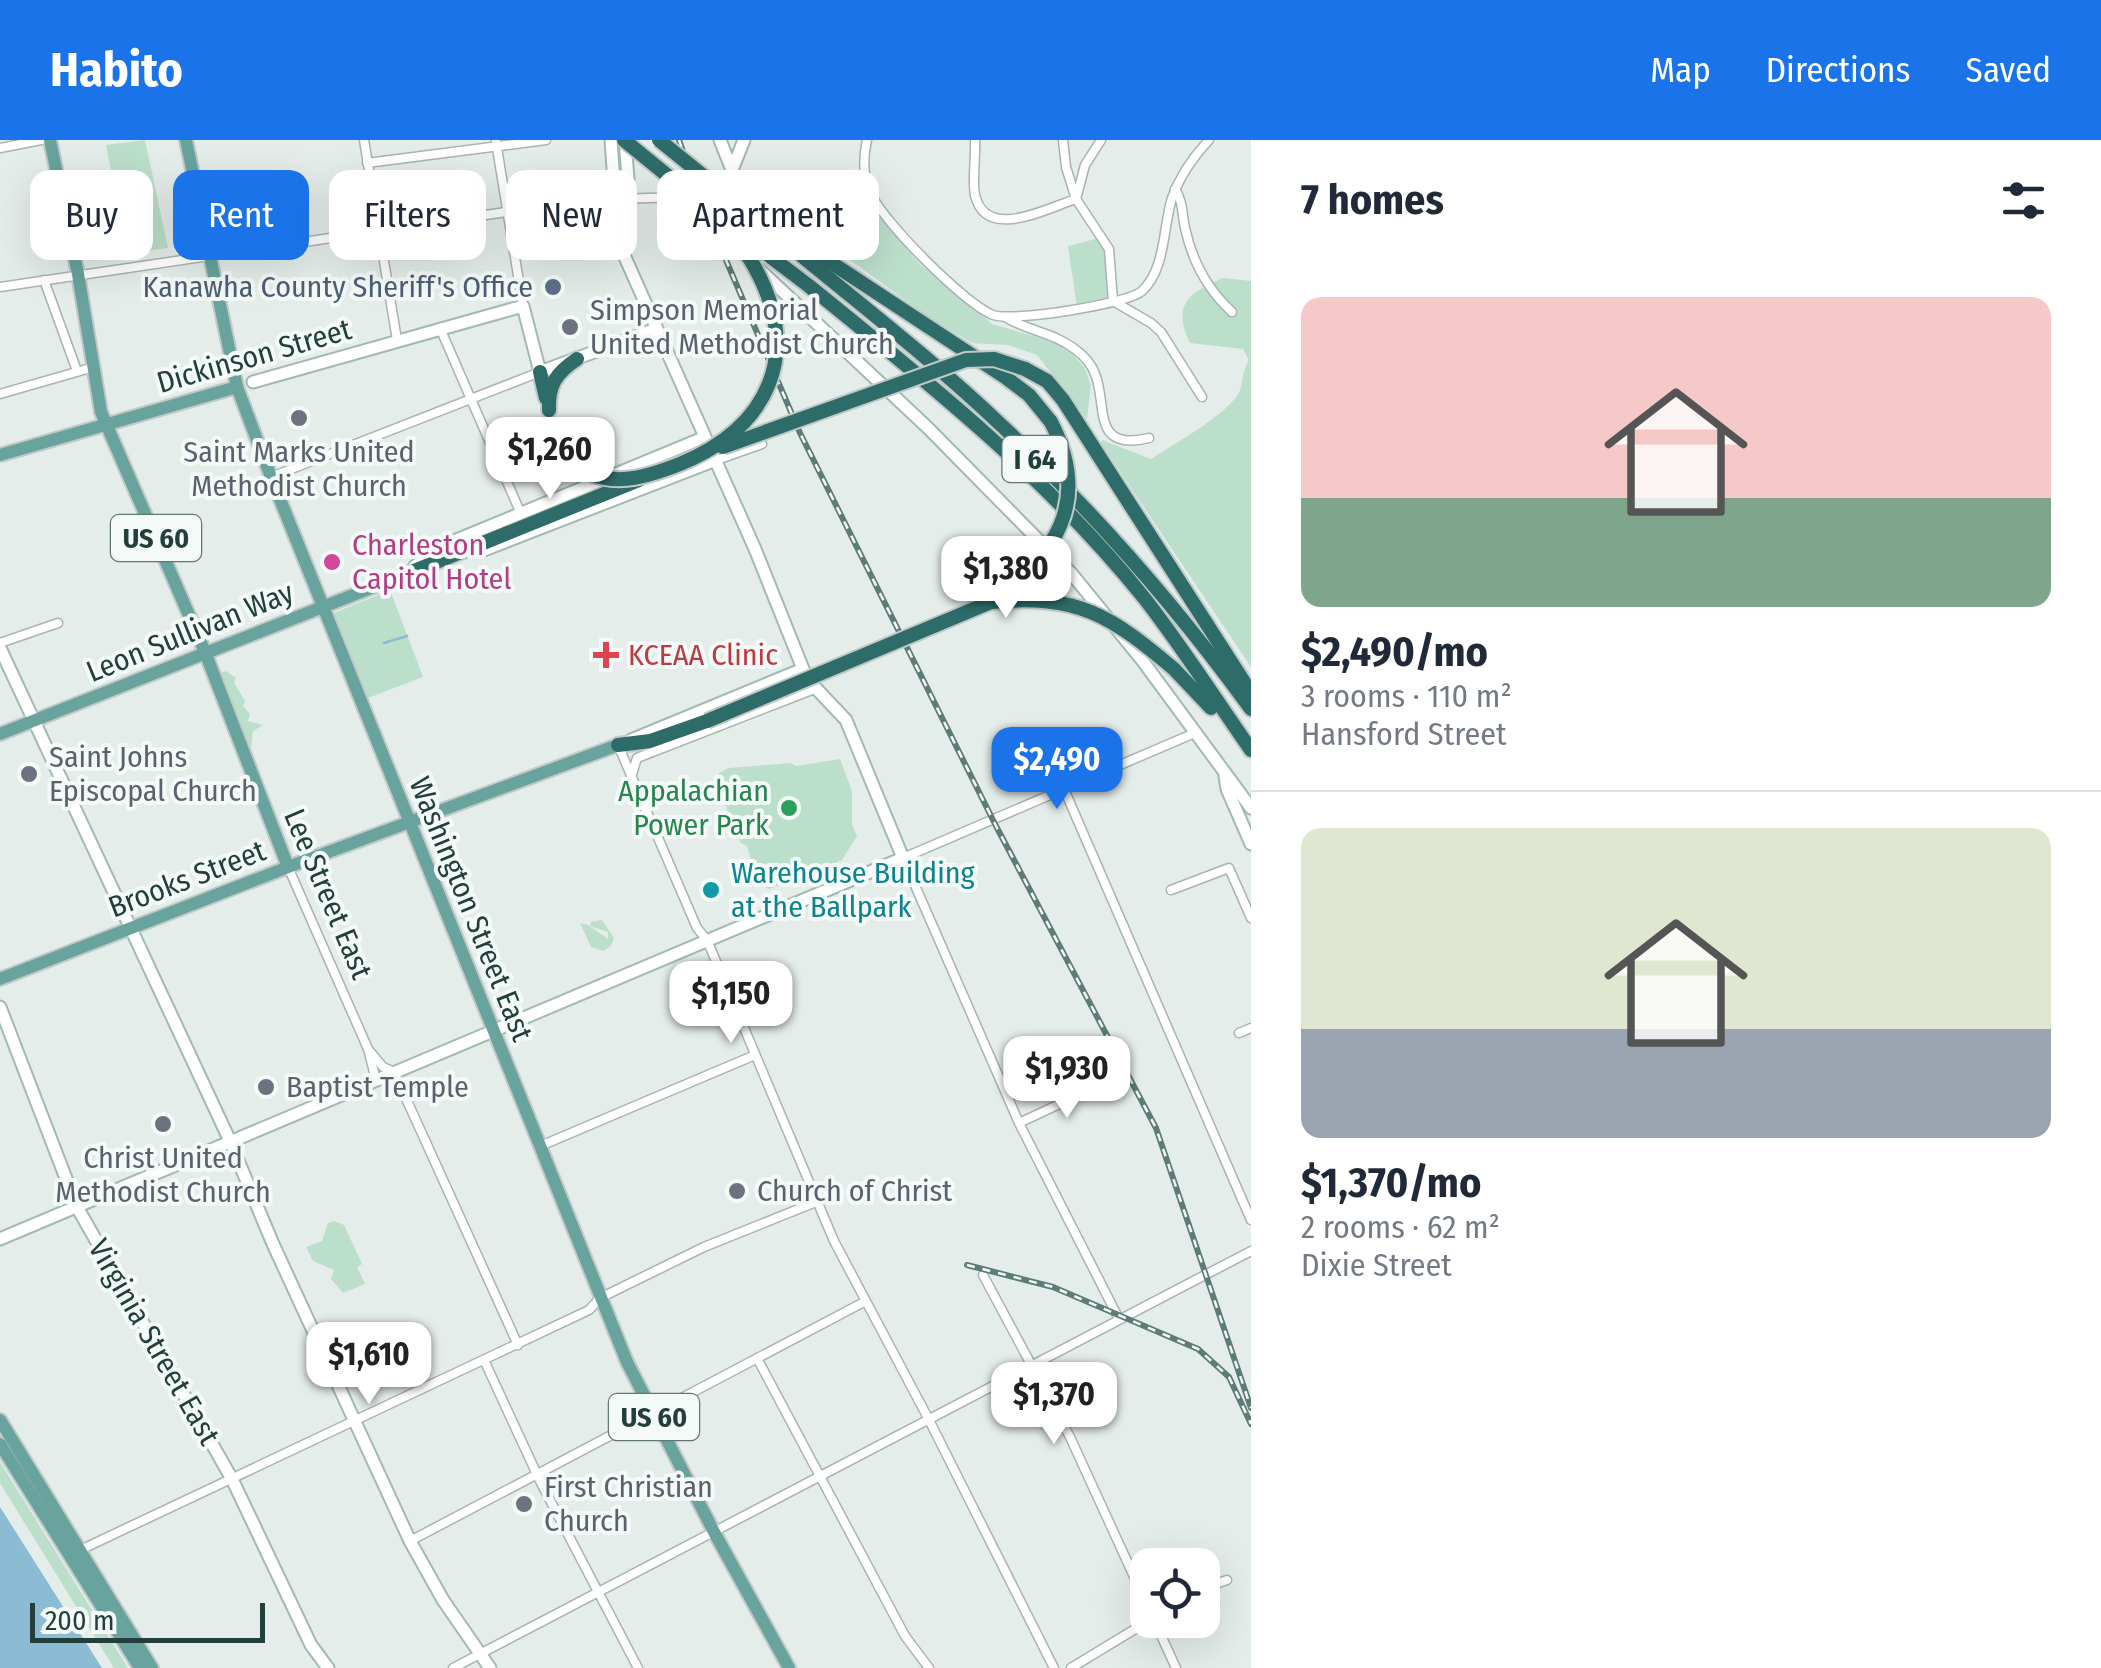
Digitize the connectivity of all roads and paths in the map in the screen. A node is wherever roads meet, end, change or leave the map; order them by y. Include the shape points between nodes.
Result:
1 (41, 140) edge
2 (50, 140) edge
3 (186, 140) edge
4 (364, 140) edge
5 (546, 140) edge
6 (611, 140) edge
7 (625, 140) edge
8 (659, 140) edge
9 (720, 140) edge
10 (744, 140) edge
11 (867, 140) edge
12 (975, 140) edge
13 (1062, 140) edge
14 (1101, 140) edge
15 (1208, 140) edge
16 (496, 143) edge
17 (0, 148) edge
18 (367, 162) junction
19 (193, 170) edge
20 (369, 170) edge
21 (614, 170) edge
22 (627, 170) edge
23 (661, 170) edge
24 (695, 170) edge
25 (732, 170) joint
26 (1175, 189) junction
27 (1076, 199) junction
28 (506, 212) joint
29 (486, 215) edge
30 (188, 260) edge
31 (213, 260) edge
32 (385, 260) edge
33 (515, 260) edge
34 (628, 260) edge
35 (749, 260) edge
36 (755, 260) edge
37 (775, 260) edge
38 (811, 260) edge
39 (820, 260) edge
40 (78, 274) junction
41 (44, 280) junction
42 (0, 287) edge
43 (1113, 302) junction
44 (523, 306) junction
45 (1232, 312) dead end
46 (1005, 317) junction
47 (440, 328) junction
48 (656, 329) junction
49 (397, 340) junction
50 (577, 359) junction
51 (94, 366) junction
52 (77, 371) junction
53 (540, 372) junction
54 (253, 382) joint
55 (237, 387) junction
56 (0, 394) edge
57 (1202, 397) dead end
58 (470, 400) junction
59 (550, 410) junction
60 (106, 424) junction
61 (703, 438) junction
62 (1149, 438) dead end
63 (762, 444) dead end
64 (0, 456) edge
65 (698, 456) junction
66 (713, 461) junction
67 (654, 474) junction
68 (270, 478) junction
69 (521, 514) junction
70 (1070, 573) junction
71 (399, 577) junction
72 (992, 602) junction
73 (323, 606) junction
74 (58, 623) dead end
75 (926, 634) dead end
76 (0, 646) edge
77 (205, 652) junction
78 (803, 670) junction
79 (816, 688) junction
80 (1251, 693) edge
81 (1251, 710) edge
82 (35, 720) junction
83 (1197, 732) junction
84 (0, 734) edge
85 (650, 742) junction
86 (618, 746) junction
87 (1251, 754) edge
88 (637, 758) junction
89 (1225, 772) junction
90 (632, 774) junction
91 (1064, 789) junction
92 (1251, 808) edge
93 (407, 822) junction
94 (1251, 844) edge
95 (903, 858) junction
96 (288, 867) junction
97 (1171, 890) dead end
98 (1251, 918) edge
99 (129, 928) junction
100 (708, 940) junction
101 (0, 979) edge
102 (0, 1007) edge
103 (1251, 1028) edge
104 (493, 1030) junction
105 (1239, 1033) dead end
106 (368, 1049) junction
107 (755, 1055) junction
108 (394, 1072) junction
109 (376, 1080) junction
110 (1100, 1086) dead end
111 (1018, 1123) junction
112 (230, 1141) junction
113 (538, 1146) junction
114 (816, 1202) junction
115 (77, 1207) junction
116 (1251, 1220) edge
117 (0, 1239) edge
118 (1251, 1251) edge
119 (983, 1274) dead end
120 (600, 1298) junction
121 (864, 1302) junction
122 (1119, 1319) junction
123 (518, 1345) junction
124 (757, 1358) junction
125 (484, 1360) junction
126 (1032, 1364) junction
127 (652, 1412) junction
128 (928, 1418) junction
129 (0, 1420) edge
130 (353, 1422) junction
131 (0, 1444) edge
132 (538, 1473) junction
133 (819, 1476) junction
134 (232, 1480) junction
135 (714, 1532) junction
136 (410, 1541) junction
137 (73, 1554) junction
138 (1130, 1568) edge
139 (1227, 1580) dead end
140 (1220, 1583) edge
141 (599, 1591) junction
142 (1130, 1633) edge
143 (1161, 1638) edge
144 (480, 1654) junction
145 (140, 1668) edge
146 (152, 1668) edge
147 (328, 1668) edge
148 (453, 1668) edge
149 (490, 1668) edge
150 (638, 1668) edge
151 (789, 1668) edge
152 (929, 1668) edge
153 (1054, 1668) edge
154 (1071, 1668) edge
155 (1176, 1668) edge

1 - 17 street
2 - 40 main road, Lee Street East / US 60
3 - 19 main road, Washington Street East / US 60
4 - 18 street
5 - 16 street
6 - 21 street
7 - 22 street
7 - 23 highway, I 64, bridge
8 - 24 highway, I 64, bridge
9 - 25 street
10 - 25 street
11 - 46 street via 864,169 882,212 981,309
12 - 27 street via 974,190 990,217 1003,221
13 - 27 street
14 - 27 street
15 - 26 street
16 - 18 street
16 - 28 street
18 - 20 street
26 - 43 street via 1150,280 1137,295
26 - 45 street via 1189,248
27 - 43 street via 1109,249
28 - 29 street
30 - 40 street
31 - 55 main road, Washington Street East / US 60
32 - 49 street
33 - 44 street
34 - 48 street
35 - 65 highway, bridge via 764,286 776,347 770,381 737,432
36 - 70 street
37 - 87 highway, I 64, bridge via 965,412 1078,524 1144,599
38 - 81 highway, I 64 via 1037,460 1154,587
39 - 72 highway, bridge via 1006,377 1051,422 1068,478 1059,529 1040,562
40 - 41 street
40 - 51 main road, Lee Street East / US 60
41 - 42 street
41 - 52 street
43 - 46 street
43 - 57 street via 1161,332
44 - 47 street, Dickinson Street
44 - 53 street
46 - 62 street via 1078,351 1095,374 1110,432 1128,441
47 - 49 street, Dickinson Street
47 - 58 street
48 - 50 street
48 - 61 street
49 - 54 street, Dickinson Street
50 - 53 street
50 - 59 highway via 551,386
51 - 52 street
51 - 60 main road, Lee Street East / US 60
52 - 56 street
53 - 58 street
53 - 59 highway
54 - 55 street, Dickinson Street
55 - 60 main road, Dickinson Street
55 - 68 main road, Washington Street East / US 60
58 - 68 street
58 - 69 street
59 - 67 highway, bridge via 566,456 590,474
60 - 64 main road, Dickinson Street
60 - 77 main road, Lee Street East / US 60
61 - 66 street
61 - 69 street, Leon Sullivan Way
63 - 66 street, Leon Sullivan Way
65 - 67 highway, bridge
65 - 80 highway, bridge via 966,360 994,359 1025,369 1063,400
66 - 71 street, Leon Sullivan Way
66 - 78 street
67 - 71 highway, bridge
68 - 73 main road, Washington Street East / US 60
69 - 71 street, Leon Sullivan Way via 454,541
70 - 75 street
70 - 83 street
71 - 73 main road, Leon Sullivan Way
72 - 85 highway, bridge
72 - 87 highway, bridge via 1031,598 1069,604 1117,626 1193,686
73 - 77 main road, Leon Sullivan Way
73 - 93 main road, Washington Street East / US 60
74 - 76 street
76 - 82 street
77 - 82 main road, Leon Sullivan Way
77 - 96 main road, Lee Street East / US 60
78 - 79 street
78 - 86 street
79 - 88 street
79 - 95 street via 846,720
82 - 84 main road, Leon Sullivan Way
82 - 99 street
83 - 89 street
83 - 91 street
85 - 86 highway
85 - 88 highway
86 - 90 street
86 - 93 main road, Brooks Street
88 - 90 street
89 - 92 street
89 - 94 street
90 - 100 street via 697,928
91 - 95 street
91 - 116 street
93 - 96 main road, Brooks Street
93 - 104 main road, Washington Street East / US 60
95 - 100 street
95 - 111 street
96 - 99 main road, Brooks Street
96 - 106 street, Lee Street East
97 - 98 street via 1229,868
99 - 101 main road, Brooks Street
99 - 112 street
100 - 104 street
100 - 107 street
102 - 115 street, Virginia Street East
103 - 105 street
104 - 108 street
104 - 113 main road, Washington Street East / US 60
106 - 108 street, Lee Street East
106 - 109 street, Lee Street East
107 - 113 street
107 - 114 street
108 - 109 street
108 - 123 street, Lee Street East
109 - 112 street
110 - 111 street
111 - 122 street
112 - 115 street
112 - 130 street
113 - 120 main road, Washington Street East / US 60
114 - 120 street
114 - 121 street
115 - 117 street
115 - 134 street, Virginia Street East
118 - 122 street
119 - 126 street
120 - 123 street via 595,1307
120 - 127 main road, Washington Street East / US 60
121 - 124 street
121 - 128 street
122 - 126 street
123 - 125 street
124 - 127 street
124 - 133 street
125 - 130 street
125 - 132 street
126 - 128 street
126 - 138 street
127 - 132 street
127 - 135 main road, Washington Street East / US 60
128 - 133 street
128 - 153 street
129 - 137 main road
130 - 134 street
130 - 136 street
131 - 137 main road
132 - 136 street
132 - 141 street
133 - 135 street
133 - 152 street
134 - 137 street
134 - 147 street, Virginia Street East
135 - 141 street
135 - 151 main road, Washington Street East / US 60
136 - 144 street
137 - 145 main road
137 - 146 main road
139 - 140 street
141 - 144 street
141 - 150 street
142 - 154 street
143 - 155 street
144 - 148 street
144 - 149 street

